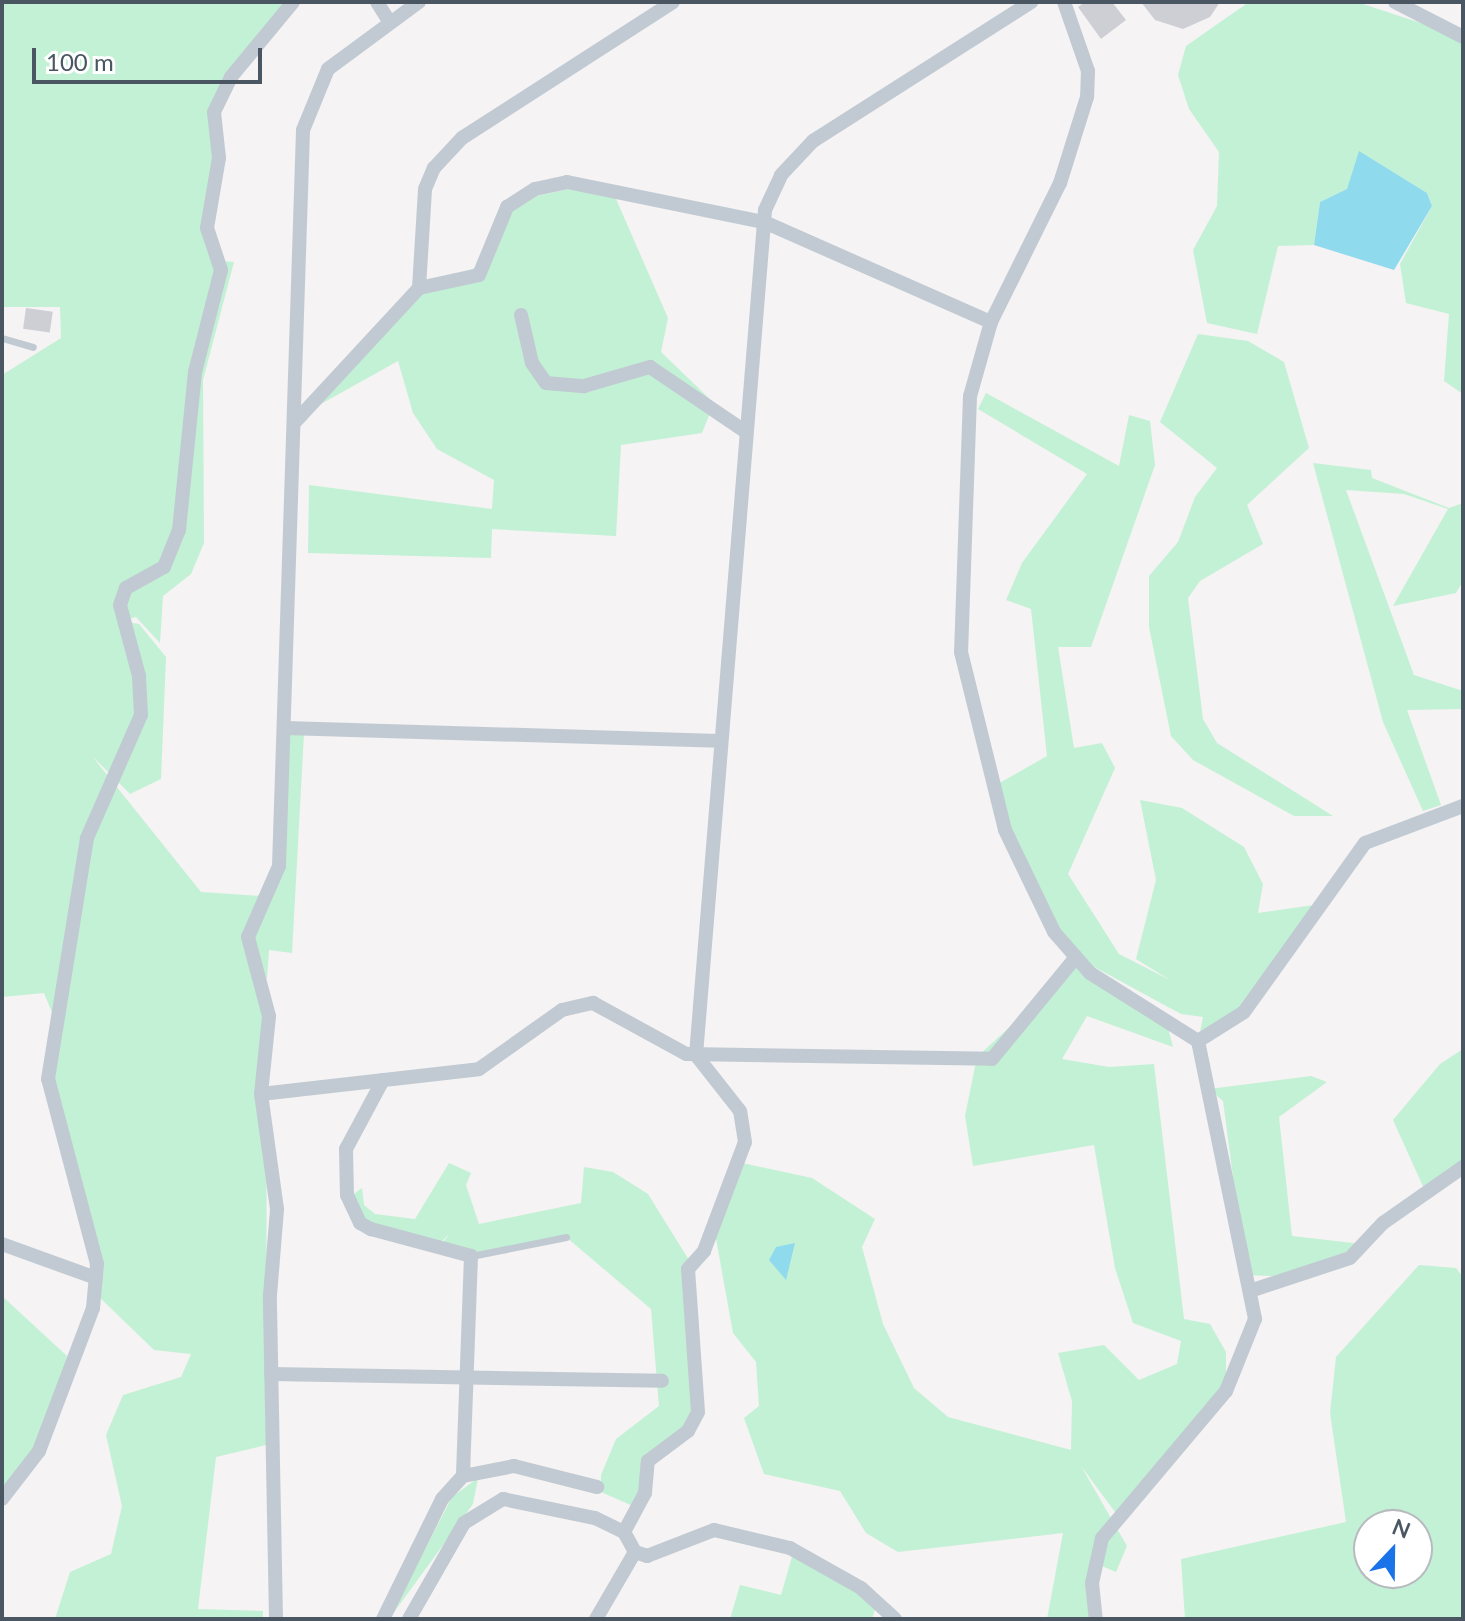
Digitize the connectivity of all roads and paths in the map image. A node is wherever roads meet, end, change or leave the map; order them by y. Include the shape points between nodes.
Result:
1 (293, 2) edge
2 (377, 2) edge
3 (419, 2) edge
4 (673, 2) edge
5 (1031, 2) edge
6 (1064, 2) edge
7 (1395, 2) edge
8 (389, 21) junction
9 (1463, 37) edge
10 (764, 222) junction
11 (419, 288) junction
12 (521, 315) dead end
13 (991, 322) junction
14 (2, 338) edge
15 (33, 347) dead end
16 (295, 422) junction
17 (746, 432) junction
18 (285, 728) junction
19 (719, 741) junction
20 (1463, 806) edge
21 (1076, 957) junction
22 (1198, 1041) junction
23 (696, 1055) junction
24 (383, 1080) junction
25 (261, 1094) junction
26 (1463, 1167) edge
27 (566, 1237) dead end
28 (2, 1244) edge
29 (471, 1256) junction
30 (96, 1278) junction
31 (1250, 1291) junction
32 (271, 1374) junction
33 (467, 1381) junction
34 (662, 1381) dead end
35 (463, 1476) junction
36 (597, 1487) dead end
37 (2, 1499) edge
38 (624, 1532) junction
39 (635, 1552) junction
40 (276, 1619) edge
41 (383, 1619) edge
42 (409, 1619) edge
43 (596, 1619) edge
44 (895, 1619) edge
45 (1096, 1619) edge

1 - 30 street via 231,77 214,112 219,158 207,228 221,270 195,372 179,530 164,567 126,588 120,605 139,676 141,715 87,838 76,882 48,1079
2 - 8 street
3 - 8 street
4 - 11 street via 462,138 434,168 425,189
5 - 10 street via 813,141 781,175
6 - 13 street via 1088,71 1080,131
7 - 9 street
8 - 16 street via 328,69 306,108
10 - 11 street via 567,182 535,189 507,207 479,275
10 - 13 street
10 - 17 street
11 - 16 street
12 - 17 street via 532,363 546,383 584,386 650,367
13 - 21 street via 970,396 961,652 1005,830 1028,887
14 - 15 lane
16 - 18 street
17 - 19 street
18 - 19 street
18 - 25 street via 278,868 248,937 269,1016
19 - 23 street
20 - 22 street via 1365,843 1244,1012
21 - 22 street via 1090,973
21 - 23 street via 992,1059
22 - 31 street
23 - 24 street via 593,1003 562,1010 479,1069
23 - 38 street via 740,1111 745,1142 704,1251 688,1269 698,1412 688,1431 648,1461 645,1493
24 - 25 street
24 - 29 street via 343,1164 360,1223
25 - 32 street via 277,1209
26 - 31 street via 1383,1223 1363,1251
27 - 29 lane
28 - 30 street
29 - 33 street
30 - 37 street via 61,1400 39,1451
31 - 45 street via 1251,1342 1226,1391 1102,1538 1092,1583
32 - 33 street
32 - 40 street
33 - 34 street
33 - 35 street
35 - 36 street via 514,1466
35 - 41 street via 442,1499
38 - 39 street
38 - 42 street via 531,1503 489,1502 464,1523
39 - 43 street
39 - 44 street via 653,1556 685,1536 714,1530 752,1537 832,1568

